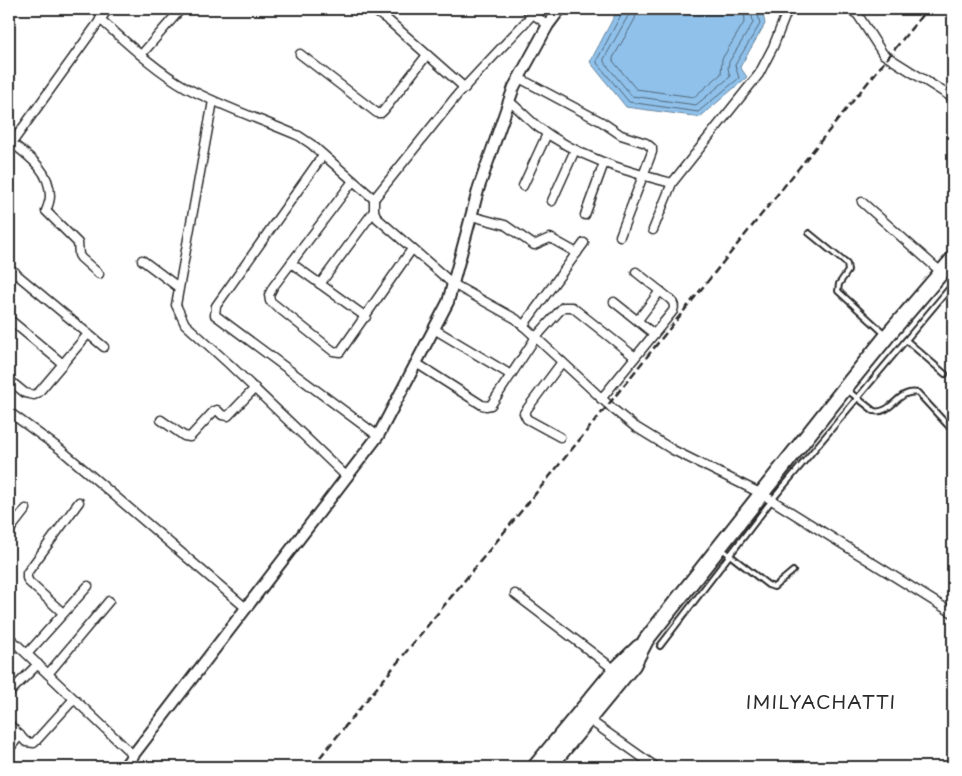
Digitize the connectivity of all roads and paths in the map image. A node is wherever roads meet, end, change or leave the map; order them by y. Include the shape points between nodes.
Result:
1 (108, 9) edge
2 (181, 9) edge
3 (372, 9) edge
4 (526, 9) edge
5 (560, 9) edge
6 (788, 9) edge
7 (850, 9) edge
8 (533, 14) junction
9 (100, 19) junction
10 (548, 25) junction
11 (300, 54) dead end
12 (141, 55) junction
13 (427, 55) junction
14 (519, 78) junction
15 (465, 88) junction
16 (953, 98) edge
17 (213, 101) junction
18 (509, 101) junction
19 (547, 134) junction
20 (10, 145) edge
21 (576, 150) junction
22 (323, 155) junction
23 (604, 164) junction
24 (643, 176) junction
25 (353, 181) junction
26 (672, 183) junction
27 (524, 186) dead end
28 (374, 199) junction
29 (552, 201) dead end
30 (862, 202) dead end
31 (374, 211) junction
32 (585, 215) dead end
33 (471, 216) junction
34 (653, 230) dead end
35 (809, 233) dead end
36 (620, 236) dead end
37 (584, 243) dead end
38 (412, 249) junction
39 (577, 253) junction
40 (953, 259) edge
41 (142, 260) dead end
42 (291, 263) junction
43 (12, 270) edge
44 (636, 272) dead end
45 (941, 272) junction
46 (99, 274) dead end
47 (9, 283) edge
48 (320, 284) junction
49 (453, 284) junction
50 (953, 284) edge
51 (178, 287) junction
52 (660, 291) junction
53 (614, 302) dead end
54 (366, 317) junction
55 (9, 319) edge
56 (638, 320) junction
57 (523, 326) junction
58 (434, 329) junction
59 (88, 334) junction
60 (654, 334) junction
61 (887, 336) junction
62 (536, 337) junction
63 (906, 340) junction
64 (104, 347) dead end
65 (635, 357) junction
66 (562, 362) junction
67 (416, 363) junction
68 (63, 364) junction
69 (945, 374) dead end
70 (511, 376) junction
71 (9, 380) edge
72 (255, 388) junction
73 (844, 388) junction
74 (601, 398) junction
75 (857, 398) junction
76 (9, 412) edge
77 (161, 420) dead end
78 (953, 431) edge
79 (378, 436) junction
80 (560, 437) dead end
81 (346, 476) junction
82 (767, 497) junction
83 (79, 502) dead end
84 (26, 509) dead end
85 (9, 531) edge
86 (725, 551) junction
87 (793, 571) dead end
88 (88, 586) dead end
89 (514, 594) dead end
90 (109, 601) dead end
91 (246, 608) junction
92 (953, 613) edge
93 (64, 614) junction
94 (9, 637) edge
95 (646, 640) junction
96 (660, 646) dead end
97 (27, 654) junction
98 (38, 664) junction
99 (615, 670) junction
100 (48, 674) junction
101 (9, 693) edge
102 (74, 699) junction
103 (588, 719) junction
104 (9, 724) edge
105 (20, 735) junction
106 (9, 749) edge
107 (130, 763) edge
108 (535, 767) edge
109 (549, 767) edge
110 (656, 767) edge

1 - 9 street
2 - 12 street
3 - 13 street
4 - 8 street
5 - 10 street
6 - 26 street via 759,74
7 - 16 street via 858,15 883,54
8 - 10 street
8 - 15 street
9 - 12 street
9 - 20 street
10 - 14 street
11 - 13 street via 377,113 384,110
12 - 17 street
13 - 15 street
14 - 18 street
14 - 24 street via 621,135 650,145 652,152
15 - 28 street
17 - 22 street via 299,136
17 - 51 street
18 - 19 street
18 - 33 street
19 - 21 street
19 - 27 street
20 - 46 street via 41,168 50,194 46,211 78,243 81,258
21 - 23 street
21 - 29 street
22 - 25 street
22 - 79 street via 216,306 215,315
23 - 24 street
23 - 32 street
24 - 26 street
24 - 36 street
25 - 28 street
25 - 42 street
26 - 34 street
28 - 31 street
30 - 45 street
31 - 38 street via 377,218
31 - 48 street
33 - 39 street via 505,225 530,244 537,245 552,238
33 - 49 street
35 - 61 lane via 847,264 848,271 838,284 838,291
37 - 39 street
38 - 49 street
38 - 54 street
39 - 57 street
40 - 45 highway
41 - 51 street
42 - 48 street
42 - 54 street via 273,287 270,301 333,351 344,349
43 - 47 street
43 - 59 street
44 - 52 street
45 - 61 highway
48 - 54 street
49 - 57 street
49 - 58 street
50 - 63 lane
51 - 72 street via 176,305 185,324
52 - 56 street
52 - 60 street via 674,302 674,307
53 - 56 street
55 - 68 street
56 - 60 street
57 - 62 street
58 - 67 street
58 - 70 street
59 - 64 street
59 - 68 street
60 - 65 street
61 - 73 highway
62 - 65 street via 563,306 568,306
62 - 66 street
62 - 70 street
63 - 69 lane
63 - 75 lane
65 - 74 street
66 - 74 street
66 - 80 street via 524,413 527,419
67 - 70 street via 486,406 491,404
67 - 79 street
68 - 71 street via 34,395 25,393
72 - 77 street via 228,416 217,410 212,412 190,437
72 - 81 street
73 - 75 lane
73 - 82 highway
74 - 82 street via 634,426 673,450
75 - 78 lane via 879,412 903,394 918,393
75 - 82 lane
76 - 91 street via 60,449
79 - 81 street
81 - 91 street
82 - 86 highway
82 - 92 street
83 - 93 street via 27,573 30,582
84 - 85 street
86 - 87 lane via 774,587
86 - 95 highway
86 - 96 lane
88 - 93 street
89 - 99 street
90 - 100 street
91 - 107 street
93 - 97 street
94 - 97 street
95 - 99 highway
95 - 103 highway via 633,665
97 - 98 street
98 - 100 street
98 - 101 street
99 - 108 highway
100 - 102 street
102 - 105 street via 34,743 26,742
102 - 107 street
103 - 109 highway
103 - 110 street
104 - 105 street
105 - 106 street

